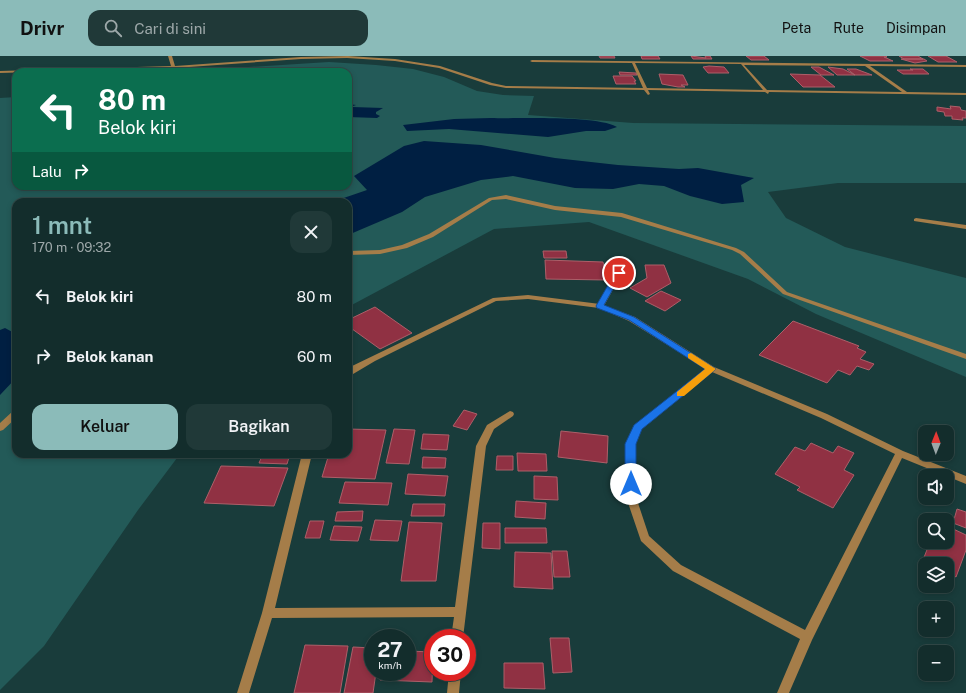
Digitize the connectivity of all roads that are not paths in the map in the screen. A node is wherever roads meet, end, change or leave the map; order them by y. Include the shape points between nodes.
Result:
1 (170, 56) edge
2 (532, 61) dead end
3 (633, 62) junction
4 (742, 64) junction
5 (866, 65) junction
6 (966, 66) edge
7 (173, 68) joint
8 (0, 72) edge
9 (12, 72) edge
10 (0, 75) edge
11 (12, 75) edge
12 (766, 91) junction
13 (647, 92) junction
14 (906, 93) junction
15 (966, 94) edge
16 (770, 95) junction
17 (912, 97) junction
18 (966, 98) edge
19 (916, 220) dead end
20 (966, 227) edge
21 (352, 254) edge
22 (619, 273) dead end
23 (600, 306) junction
24 (966, 357) edge
25 (711, 369) junction
26 (352, 372) edge
27 (510, 414) dead end
28 (12, 417) edge
29 (0, 428) edge
30 (900, 453) junction
31 (306, 458) edge
32 (966, 480) edge
33 (459, 612) junction
34 (268, 613) junction
35 (458, 629) edge
36 (807, 637) junction
37 (454, 681) edge
38 (243, 693) edge
39 (453, 693) edge
40 (783, 693) edge

1 - 7 street
2 - 3 street
3 - 4 street
3 - 13 street
4 - 5 street
4 - 12 street
5 - 6 street
5 - 14 street
7 - 13 street via 310,60 368,61 420,67 450,74 480,86 506,91
8 - 9 street
10 - 11 street
12 - 13 street
12 - 14 street
12 - 16 street
13 - 16 street
14 - 15 street
14 - 17 street
16 - 17 street
17 - 18 street
19 - 20 street
21 - 24 street via 390,251 405,246 441,230 499,197 516,198 574,211 622,215 734,249 742,253 785,293
22 - 23 street
23 - 25 street via 632,319
23 - 26 street via 528,297 495,299 372,359
25 - 30 street via 824,416
25 - 36 street via 638,428 630,444 631,497 645,538 677,568
27 - 33 street via 490,427 482,446
28 - 29 street
30 - 32 street
30 - 36 street
31 - 34 street
33 - 34 street
33 - 35 street
34 - 38 street
36 - 40 street
37 - 39 street

